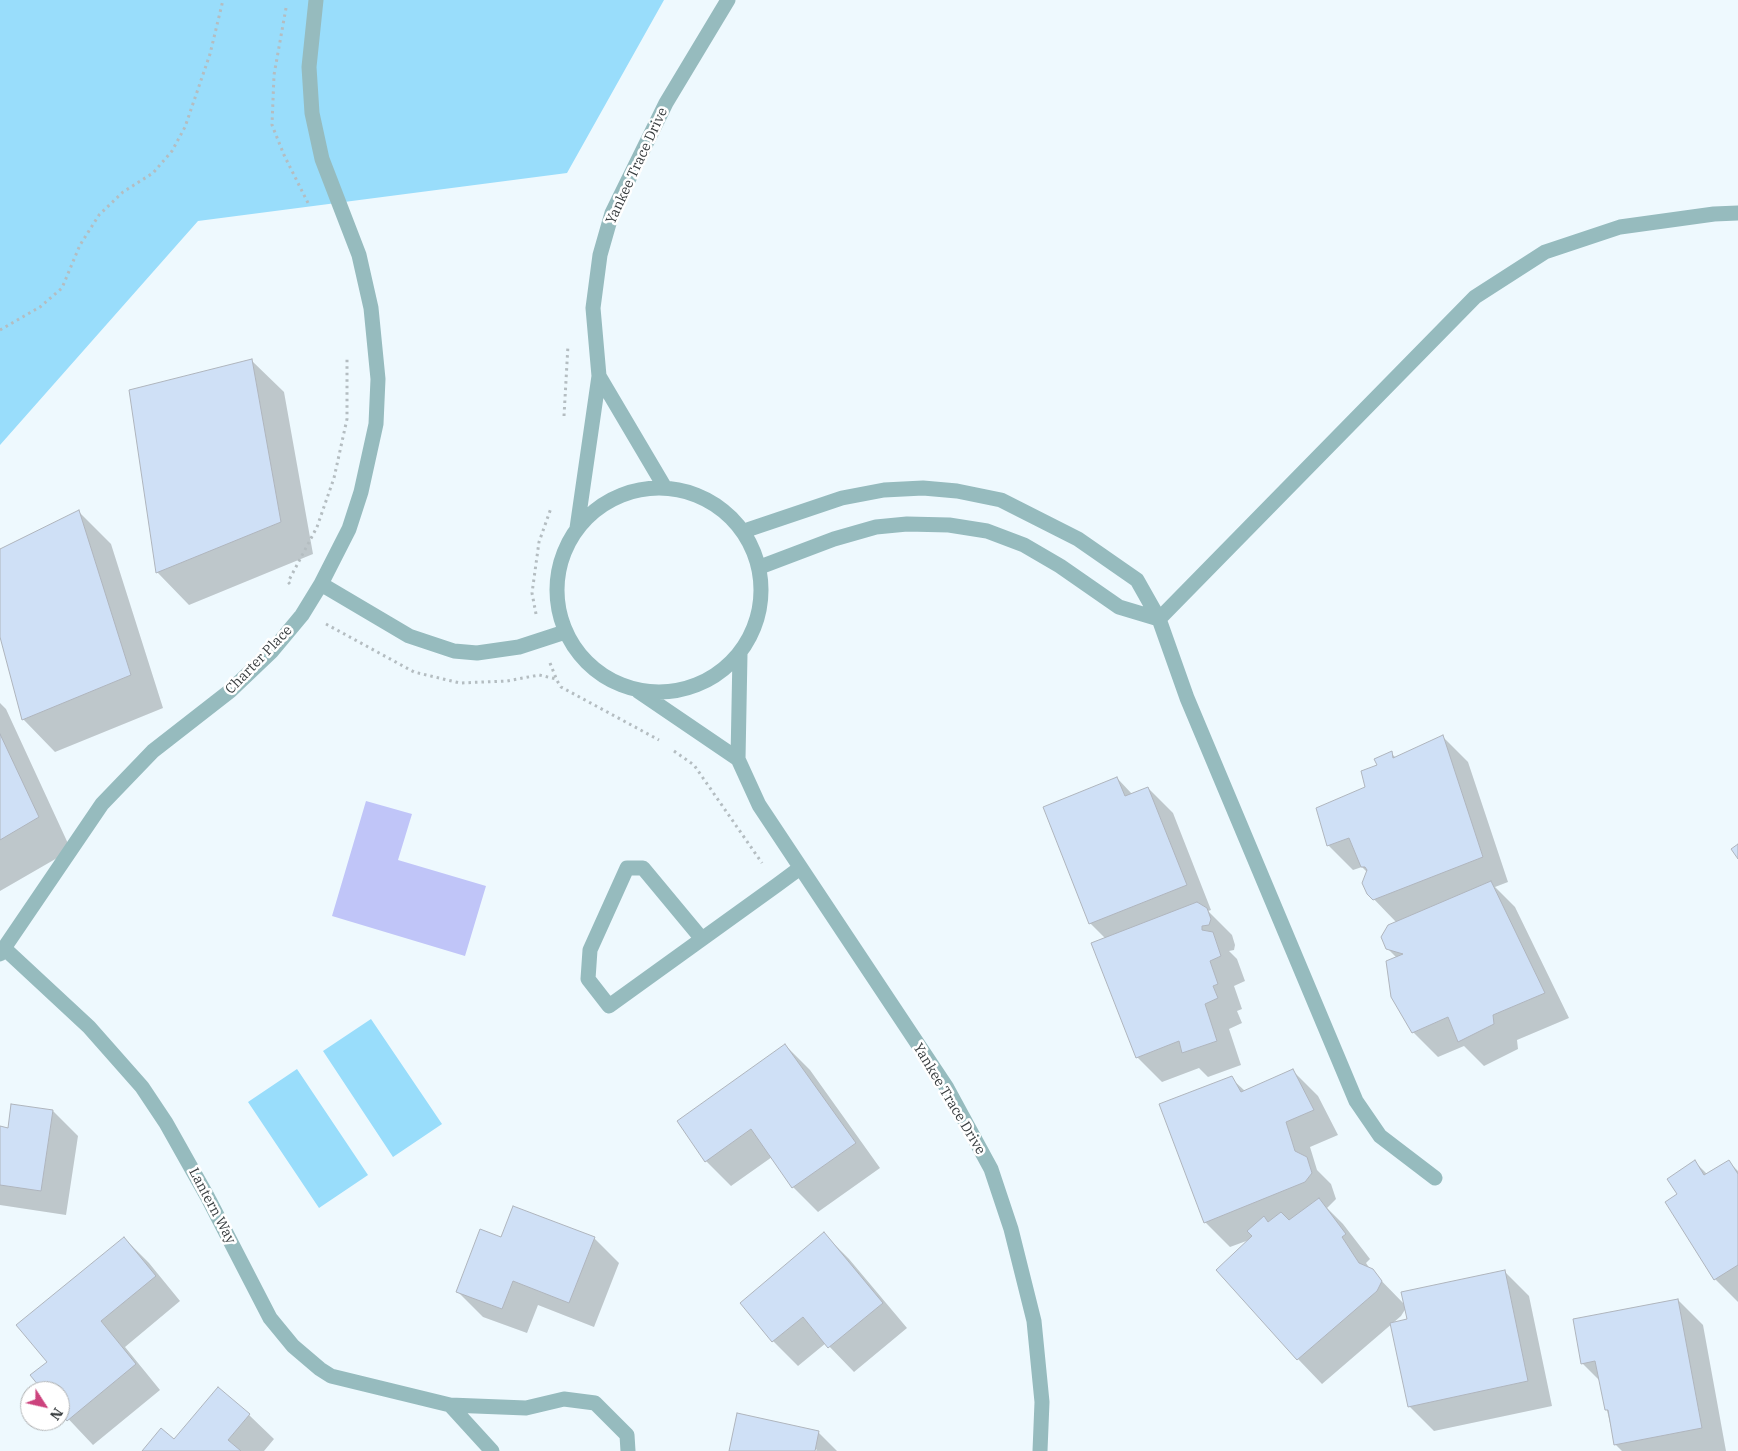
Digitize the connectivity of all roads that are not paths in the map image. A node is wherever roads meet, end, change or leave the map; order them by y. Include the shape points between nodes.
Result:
1 (316, 0) edge
2 (728, 0) edge
3 (1738, 213) edge
4 (599, 376) junction
5 (664, 486) junction
6 (577, 528) junction
7 (744, 531) junction
8 (760, 567) junction
9 (322, 584) junction
10 (1159, 619) junction
11 (565, 632) junction
12 (740, 654) junction
13 (637, 690) junction
14 (738, 759) junction
15 (800, 868) junction
16 (702, 939) junction
17 (2, 952) edge
18 (1435, 1178) dead end
19 (450, 1405) junction
20 (492, 1451) edge
21 (628, 1451) edge
22 (1040, 1451) edge

1 - 9 street, Charter Place via 309,67 312,113 322,159 362,268 371,308 378,379 376,424 361,492 352,520
2 - 4 street, Yankee Trace Drive via 666,103 612,213 600,255 593,308
3 - 10 street via 1620,226 1545,252 1475,296
4 - 5 street, Yankee Trace Drive
4 - 6 street, Yankee Trace Drive
5 - 6 street, Yankee Trace Drive via 631,490 601,505
5 - 7 street, Yankee Trace Drive via 688,490 709,499
6 - 11 street, Yankee Trace Drive via 563,552 557,579 558,606
7 - 8 street, Yankee Trace Drive
7 - 10 street via 842,498 884,490 923,488 992,498 1078,538 1137,580
8 - 10 street via 876,527 949,525 987,531 1024,546 1060,566 1119,607
8 - 12 street, Yankee Trace Drive via 762,597 755,627
9 - 11 street via 409,636 454,651 477,653 519,648
9 - 17 street, Charter Place via 272,651 230,692 141,761 102,804
10 - 18 street via 1187,698 1356,1101 1380,1136
11 - 13 street, Yankee Trace Drive via 583,659 595,669 608,679
12 - 13 street, Yankee Trace Drive via 719,674 694,687 666,693
12 - 14 street, Yankee Trace Drive
13 - 14 street, Yankee Trace Drive
14 - 15 street, Yankee Trace Drive via 759,804
15 - 16 street
15 - 22 street, Yankee Trace Drive via 947,1088 991,1169 1012,1229 1034,1321 1042,1402
16 - 16 street via 610,1006 588,979 590,950 627,868 643,868
17 - 19 street, Lantern Way via 89,1027 142,1087 208,1196 270,1318 293,1346 331,1376
19 - 20 street
19 - 21 street, Lantern Way via 526,1408 564,1399 595,1403 627,1435

